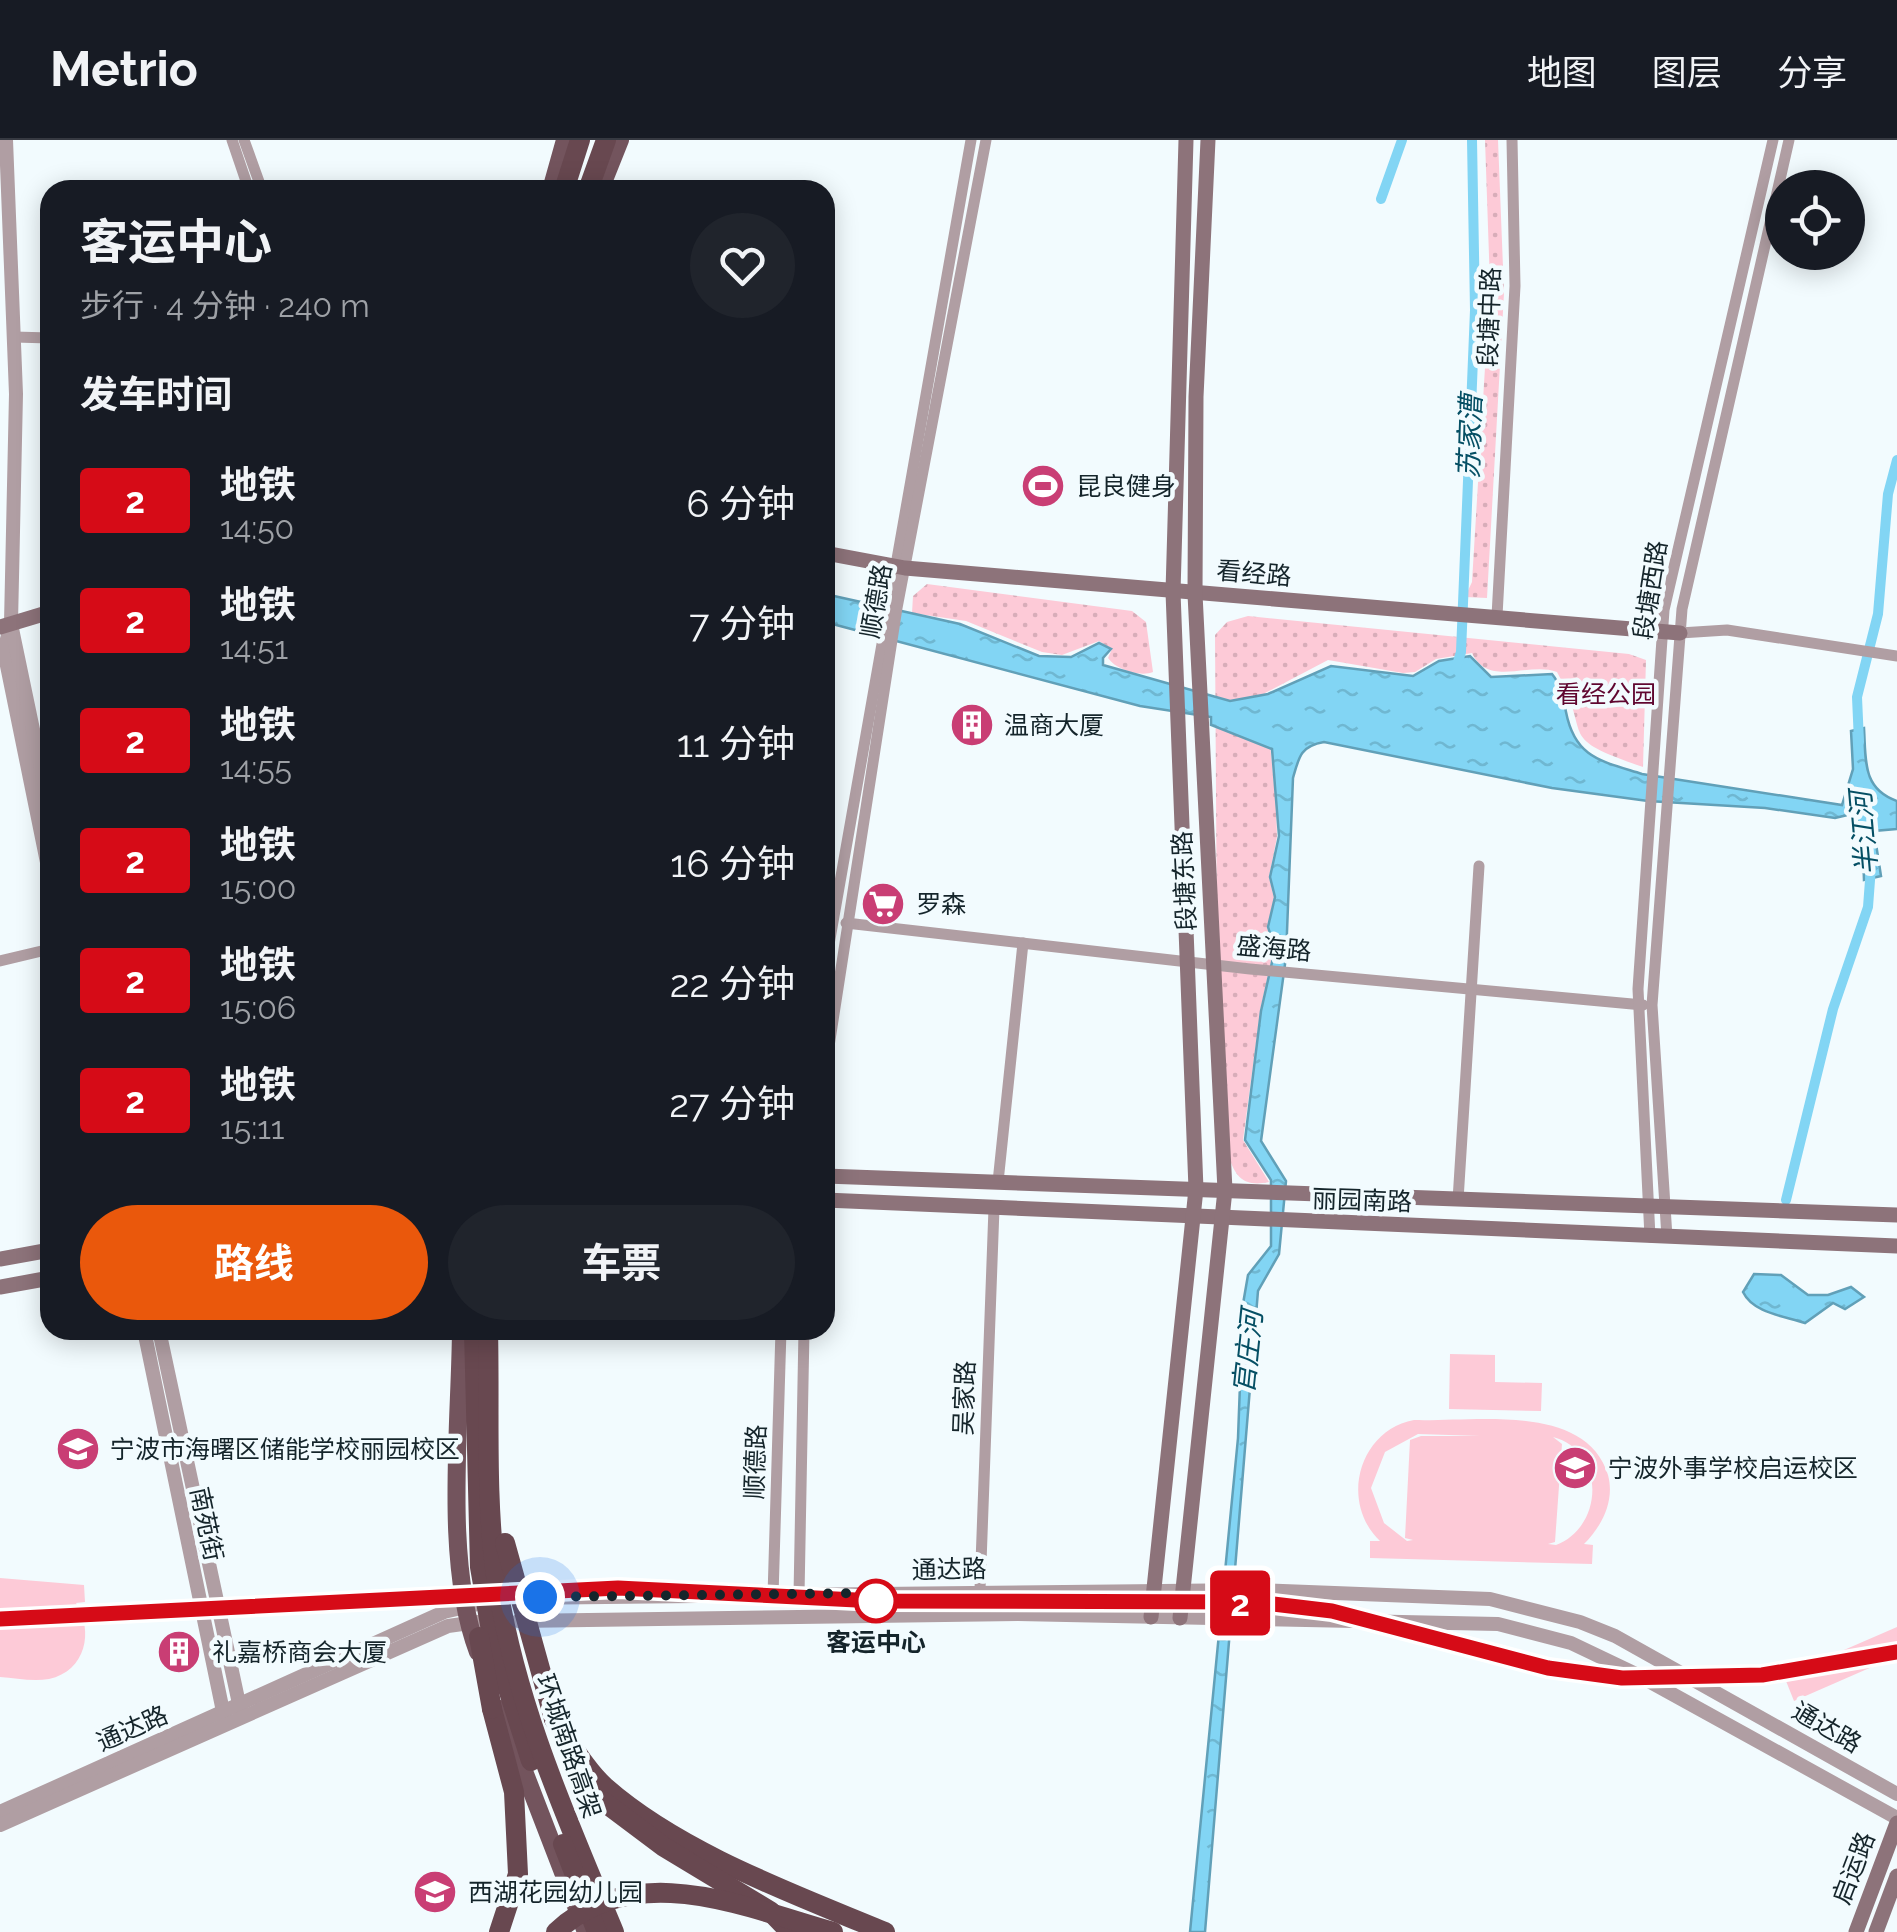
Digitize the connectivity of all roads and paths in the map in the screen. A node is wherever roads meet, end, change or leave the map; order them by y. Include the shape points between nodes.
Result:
1 (6, 140) edge
2 (232, 140) edge
3 (244, 140) edge
4 (565, 140) edge
5 (580, 140) edge
6 (606, 140) edge
7 (620, 140) edge
8 (971, 140) edge
9 (986, 140) edge
10 (1186, 140) edge
11 (1208, 140) edge
12 (1512, 140) edge
13 (1773, 140) edge
14 (1789, 140) edge
15 (246, 180) edge
16 (258, 180) edge
17 (554, 180) edge
18 (567, 180) edge
19 (592, 180) edge
20 (604, 180) edge
21 (14, 337) junction
22 (40, 338) edge
23 (835, 555) edge
24 (899, 567) junction
25 (1173, 592) junction
26 (1195, 594) junction
27 (40, 615) edge
28 (1497, 616) junction
29 (4, 624) edge
30 (1663, 632) junction
31 (1680, 633) junction
32 (886, 643) junction
33 (1897, 656) edge
34 (20, 694) junction
35 (40, 772) edge
36 (1660, 810) junction
37 (40, 815) edge
38 (1479, 866) dead end
39 (835, 911) edge
40 (835, 922) edge
41 (849, 923) junction
42 (1024, 943) junction
43 (40, 951) edge
44 (0, 961) edge
45 (1190, 962) junction
46 (1213, 965) junction
47 (1472, 989) junction
48 (1646, 1005) junction
49 (835, 1010) edge
50 (835, 1176) edge
51 (998, 1182) junction
52 (1196, 1189) junction
53 (1225, 1190) junction
54 (835, 1200) edge
55 (1458, 1200) junction
56 (994, 1208) junction
57 (1650, 1208) junction
58 (1668, 1209) junction
59 (1897, 1215) edge
60 (1194, 1218) junction
61 (1222, 1219) junction
62 (1650, 1237) junction
63 (1668, 1238) junction
64 (1897, 1246) edge
65 (40, 1252) edge
66 (0, 1259) edge
67 (40, 1280) edge
68 (0, 1287) edge
69 (146, 1340) edge
70 (161, 1340) edge
71 (461, 1340) edge
72 (475, 1340) edge
73 (488, 1340) edge
74 (498, 1340) edge
75 (781, 1340) edge
76 (804, 1340) edge
77 (484, 1472) junction
78 (980, 1590) junction
79 (1154, 1590) junction
80 (1185, 1590) junction
81 (773, 1596) junction
82 (799, 1596) junction
83 (507, 1598) junction
84 (465, 1614) junction
85 (1151, 1617) junction
86 (1183, 1618) junction
87 (511, 1621) junction
88 (241, 1712) junction
89 (224, 1719) junction
90 (554, 1719) junction
91 (1897, 1794) edge
92 (0, 1812) edge
93 (1897, 1820) edge
94 (0, 1825) edge
95 (518, 1874) junction
96 (1897, 1876) edge
97 (499, 1932) edge
98 (510, 1932) edge
99 (556, 1932) edge
100 (586, 1932) edge
101 (597, 1932) edge
102 (614, 1932) edge
103 (623, 1932) edge
104 (790, 1932) edge
105 (833, 1932) edge
106 (885, 1932) edge
107 (1856, 1932) edge
108 (1876, 1932) edge

1 - 21 street
2 - 15 street
3 - 16 street
4 - 17 main road
5 - 18 highway
6 - 19 highway
7 - 20 main road
8 - 24 street, 顺德路
9 - 24 street, 顺德路
10 - 25 main road, 段塘东路
11 - 26 main road, 段塘东路
12 - 28 street, 段塘中路 via 1515,286
13 - 30 street, 段塘西路
14 - 31 street, 段塘西路
21 - 22 street
21 - 29 street
23 - 24 main road, 看经路
24 - 25 main road, 看经路
24 - 32 street, 顺德路
25 - 26 main road, 看经路
25 - 45 main road, 段塘东路
26 - 28 main road, 看经路
26 - 46 main road, 段塘东路
27 - 29 main road
28 - 30 main road, 看经路
29 - 34 street
30 - 31 main road, 看经路
30 - 36 street, 段塘西路
31 - 33 street via 1727,630
31 - 36 street, 段塘西路 via 1670,769
32 - 39 street, 顺德路
32 - 41 street, 顺德路
34 - 35 street
34 - 37 street
36 - 48 street, 段塘西路
38 - 47 street
40 - 41 street, 盛海路
41 - 42 street, 盛海路
41 - 49 street, 顺德路
42 - 45 street, 盛海路
42 - 51 street
43 - 44 street
45 - 46 street, 盛海路
45 - 52 main road, 段塘东路
46 - 47 street, 盛海路
46 - 53 main road, 段塘东路
47 - 48 street, 盛海路
47 - 55 street
48 - 57 street, 段塘西路
48 - 58 street, 段塘西路
50 - 51 main road, 丽园南路
51 - 52 main road, 丽园南路
52 - 53 main road, 丽园南路
52 - 60 main road, 段塘东路
53 - 55 main road, 丽园南路
53 - 61 main road, 段塘东路
54 - 56 main road, 丽园南路
55 - 57 main road, 丽园南路
56 - 60 main road, 丽园南路
56 - 78 street, 吴家路
57 - 58 main road, 丽园南路
57 - 62 street, 段塘西路
58 - 59 main road, 丽园南路
58 - 63 street, 段塘西路
60 - 61 main road, 丽园南路
60 - 79 main road, 段塘东路
61 - 62 main road, 丽园南路
61 - 80 main road, 段塘东路
62 - 63 main road, 丽园南路
63 - 64 main road, 丽园南路
65 - 66 main road
67 - 68 main road
69 - 89 street, 南苑街
70 - 88 street, 南苑街
71 - 84 main road via 459,1572
72 - 77 highway, 环城南路高架, bridge
73 - 77 highway, 环城南路高架, bridge
74 - 83 main road via 495,1528
75 - 81 street, 顺德路
76 - 82 street, 顺德路
77 - 90 highway, bridge
77 - 95 highway, bridge via 468,1533 469,1576 514,1792
77 - 101 highway, 环城南路高架, bridge via 480,1568 493,1642 517,1726
77 - 102 highway, 环城南路高架, bridge via 508,1640 554,1788
78 - 79 street, 通达路
78 - 82 street, 通达路
79 - 80 street, 通达路
79 - 85 main road, 段塘东路
80 - 86 main road, 段塘东路
80 - 91 street, 通达路 via 1490,1599 1580,1622
81 - 82 street, 通达路
81 - 83 street, 通达路
83 - 84 street, 通达路
83 - 87 main road
84 - 87 street, 通达路
84 - 88 street, 通达路
84 - 100 main road
85 - 86 street, 通达路
85 - 87 street, 通达路
86 - 93 street, 通达路 via 1498,1624 1571,1643
87 - 103 main road via 535,1716
88 - 89 street, 通达路
89 - 92 street, 通达路
89 - 94 street, 通达路
90 - 104 highway, bridge via 596,1796 664,1847 770,1910
90 - 106 highway via 604,1786 651,1818 742,1872
93 - 107 main road, 启运路
95 - 97 highway
95 - 98 highway
96 - 108 main road, 启运路
99 - 105 highway, bridge via 631,1892 690,1892

